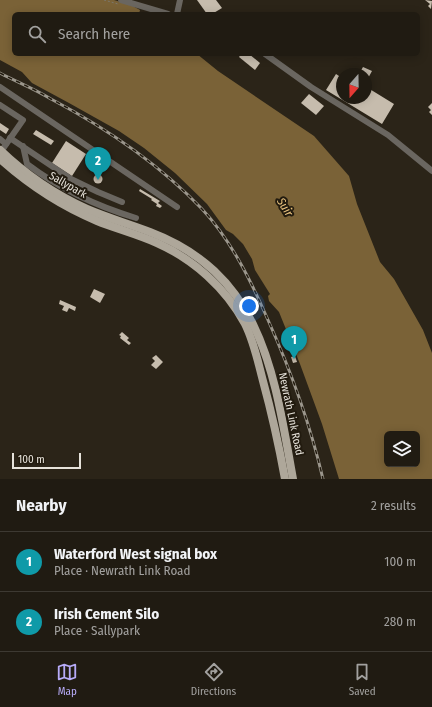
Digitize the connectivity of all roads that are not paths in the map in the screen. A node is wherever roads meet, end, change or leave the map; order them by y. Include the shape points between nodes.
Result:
1 (121, 0) edge
2 (180, 0) edge
3 (161, 12) edge
4 (177, 12) edge
5 (268, 56) edge
6 (0, 88) edge
7 (0, 105) edge
8 (10, 138) junction
9 (0, 139) edge
10 (23, 146) junction
11 (2, 152) edge
12 (432, 171) edge
13 (122, 202) dead end
14 (176, 207) dead end
15 (133, 226) junction
16 (285, 479) edge
17 (293, 479) edge

1 - 3 street
2 - 4 street
5 - 12 street via 311,87 388,135
6 - 14 street
7 - 8 street via 23,120
8 - 10 street
8 - 11 street
9 - 11 street
10 - 13 street via 77,182
10 - 15 street via 27,164 51,181
11 - 15 main road, Sallypark via 34,187 60,204 98,221
15 - 16 main road, Newrath Link Road via 191,262 205,274 227,297 244,323 254,345
15 - 17 main road, Newrath Link Road via 173,242 196,256 220,276 243,306 258,334 270,369

